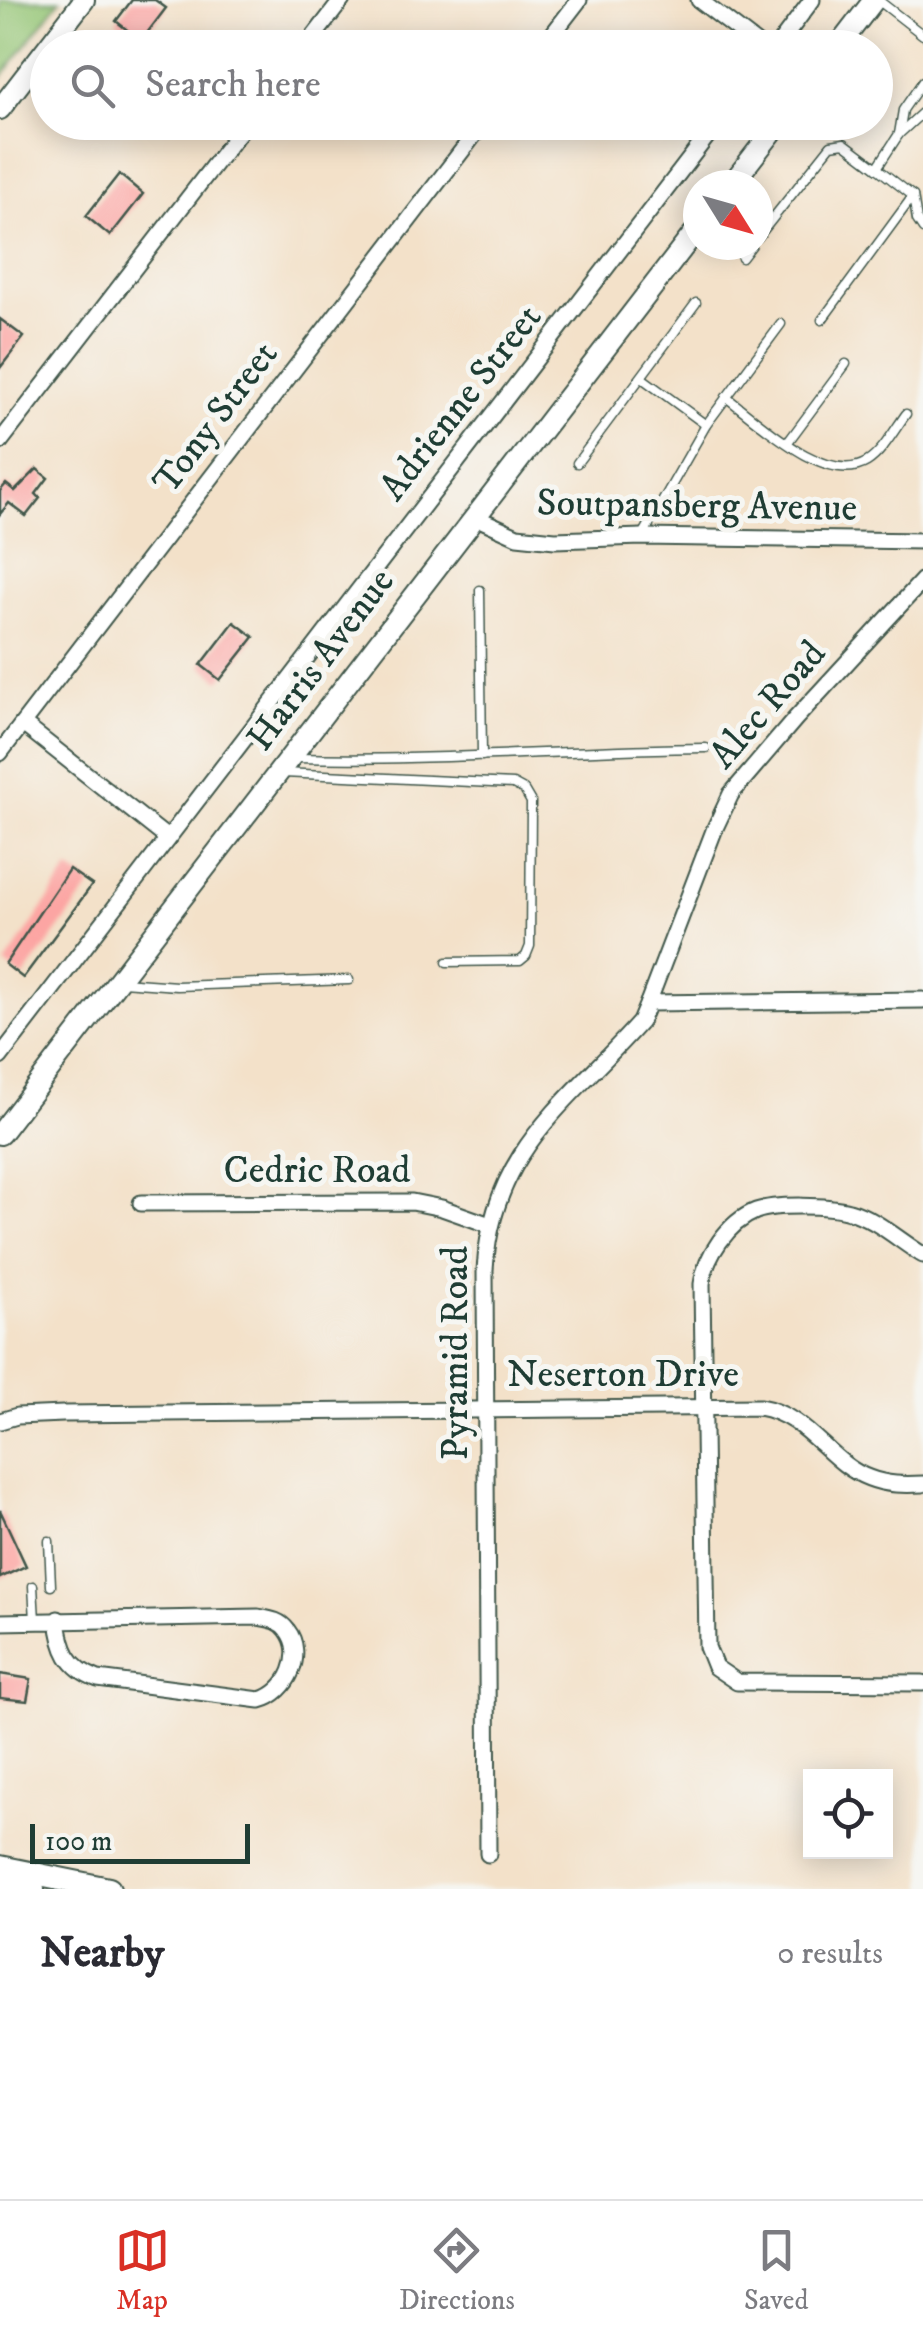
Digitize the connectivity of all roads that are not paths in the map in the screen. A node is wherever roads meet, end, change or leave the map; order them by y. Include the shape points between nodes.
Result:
1 (84, 0) edge
2 (342, 0) edge
3 (578, 0) edge
4 (699, 0) edge
5 (812, 0) edge
6 (876, 0) edge
7 (61, 30) edge
8 (319, 30) edge
9 (556, 30) edge
10 (738, 30) edge
11 (790, 30) edge
12 (852, 30) edge
13 (923, 35) edge
14 (30, 70) edge
15 (923, 81) edge
16 (1, 107) edge
17 (923, 112) edge
18 (899, 134) junction
19 (232, 140) edge
20 (470, 140) edge
21 (704, 140) edge
22 (766, 140) edge
23 (877, 168) junction
24 (743, 170) edge
25 (913, 196) junction
26 (773, 218) edge
27 (923, 229) edge
28 (683, 247) edge
29 (696, 303) dead end
30 (822, 320) dead end
31 (781, 324) dead end
32 (846, 364) dead end
33 (642, 378) junction
34 (726, 398) junction
35 (906, 414) dead end
36 (706, 425) junction
37 (0, 442) edge
38 (788, 442) junction
39 (577, 462) dead end
40 (475, 517) junction
41 (642, 537) junction
42 (923, 542) edge
43 (923, 580) edge
44 (480, 590) dead end
45 (23, 724) junction
46 (706, 748) dead end
47 (0, 753) edge
48 (482, 756) junction
49 (284, 765) junction
50 (167, 838) junction
51 (447, 962) dead end
52 (349, 980) dead end
53 (118, 982) junction
54 (923, 1000) edge
55 (648, 1003) junction
56 (0, 1056) edge
57 (0, 1134) edge
58 (141, 1203) dead end
59 (490, 1226) junction
60 (923, 1255) edge
61 (705, 1406) junction
62 (486, 1408) junction
63 (0, 1421) edge
64 (923, 1484) edge
65 (50, 1541) dead end
66 (33, 1586) dead end
67 (51, 1586) dead end
68 (58, 1619) junction
69 (36, 1620) junction
70 (0, 1622) edge
71 (923, 1683) edge
72 (488, 1854) dead end
73 (0, 1868) edge
74 (0, 1885) edge
75 (33, 1889) edge
76 (108, 1889) edge

1 - 7 main road
2 - 8 street
3 - 9 street
4 - 10 street
5 - 11 street
6 - 12 main road
6 - 13 lane
14 - 16 main road
15 - 18 lane via 903,110
17 - 18 lane
18 - 23 lane
19 - 37 street
20 - 45 street, Tony Street
21 - 50 street, Adrienne Street
22 - 24 main road
23 - 25 lane
23 - 26 lane via 844,143 834,143
25 - 27 lane
25 - 30 lane
28 - 40 main road, Harris Avenue
29 - 33 lane
31 - 34 lane
32 - 38 lane
33 - 36 lane
33 - 39 lane
34 - 36 lane
34 - 38 lane
35 - 38 lane via 861,465 830,467
36 - 41 lane
40 - 41 street, Soutpansberg Avenue via 517,536
40 - 49 main road, Harris Avenue
41 - 42 street, Soutpansberg Avenue
43 - 55 street, Alec Road via 732,794
44 - 48 lane
45 - 47 street, Tony Street
45 - 50 street
46 - 48 lane
48 - 49 lane
49 - 51 lane via 524,790 531,802 526,956
49 - 53 main road, Harris Avenue
50 - 56 street, Adrienne Street
52 - 53 lane
53 - 57 main road, Harris Avenue
54 - 55 street
55 - 59 street, Pyramid Road via 634,1028 525,1144
58 - 59 street, Cedric Road via 412,1202
59 - 62 street, Pyramid Road
60 - 61 street via 846,1209 768,1208 747,1216 710,1255 704,1272
61 - 62 street, Neserton Drive
61 - 64 street, Neserton Drive via 773,1409 865,1477
61 - 71 street via 709,1659 738,1682
62 - 63 street, Neserton Drive via 63,1414
62 - 72 street, Pyramid Road
65 - 67 lane
66 - 69 lane
68 - 68 street via 60,1643 72,1665 98,1680 260,1700 281,1690 291,1672 290,1632 266,1618
68 - 69 street
69 - 70 street
73 - 76 main road
74 - 75 main road

